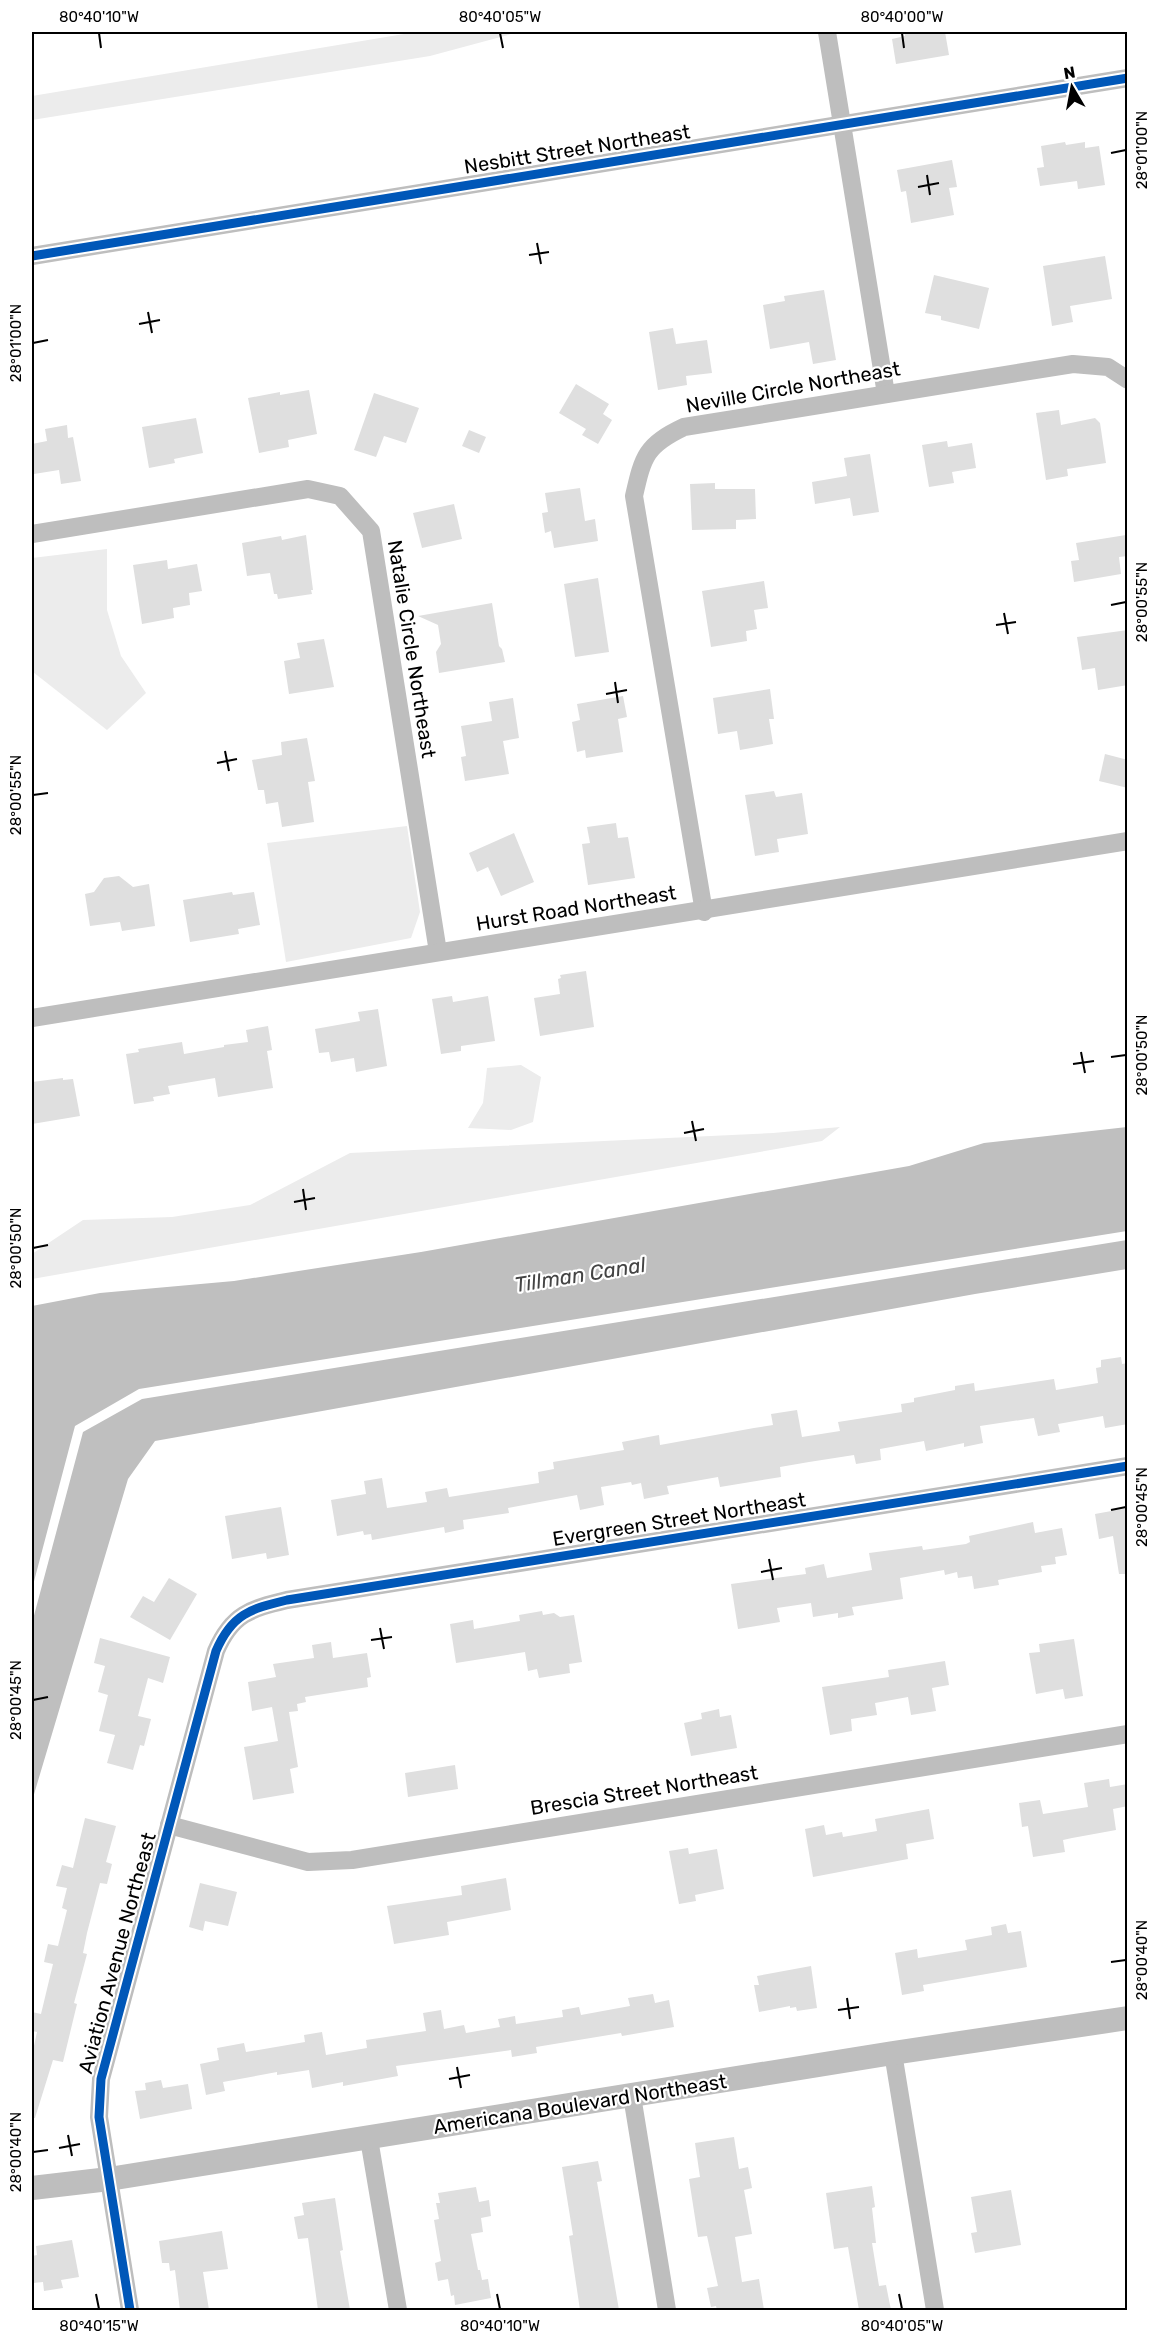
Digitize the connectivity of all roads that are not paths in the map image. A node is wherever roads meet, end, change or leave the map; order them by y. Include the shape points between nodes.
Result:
1 (827, 32) edge
2 (1128, 78) edge
3 (842, 124) junction
4 (32, 256) edge
5 (1128, 380) edge
6 (886, 394) junction
7 (32, 534) edge
8 (1128, 841) edge
9 (705, 912) junction
10 (438, 952) junction
11 (32, 1018) edge
12 (1128, 1466) edge
13 (239, 1617) joint
14 (1128, 1734) edge
15 (170, 1825) junction
16 (1128, 2018) edge
17 (893, 2053) junction
18 (632, 2096) junction
19 (369, 2139) junction
20 (109, 2179) junction
21 (32, 2188) edge
22 (130, 2310) edge
23 (398, 2310) edge
24 (667, 2310) edge
25 (935, 2310) edge

1 - 3 street
2 - 3 street, Nesbitt Street Northeast
3 - 4 street, Nesbitt Street Northeast
3 - 6 street
5 - 6 street, Neville Circle Northeast via 1108,367 1073,363
6 - 9 street, Neville Circle Northeast via 684,427 661,438 642,460 634,496
7 - 10 street, Natalie Circle Northeast via 308,489 340,496 371,531
8 - 9 street, Hurst Road Northeast
9 - 10 street, Hurst Road Northeast
10 - 11 street, Hurst Road Northeast
12 - 13 street, Evergreen Street Northeast via 287,1600 261,1606
13 - 15 street, Aviation Avenue Northeast via 224,1632 216,1651
14 - 15 street, Brescia Street Northeast via 352,1860 308,1862
15 - 20 street, Aviation Avenue Northeast via 101,2079 99,2117
16 - 17 street, Americana Boulevard Northeast
17 - 18 street, Americana Boulevard Northeast
17 - 25 street
18 - 19 street, Americana Boulevard Northeast
18 - 24 street
19 - 20 street, Americana Boulevard Northeast
19 - 23 street
20 - 21 street, Americana Boulevard Northeast
20 - 22 street, Aviation Avenue Northeast

